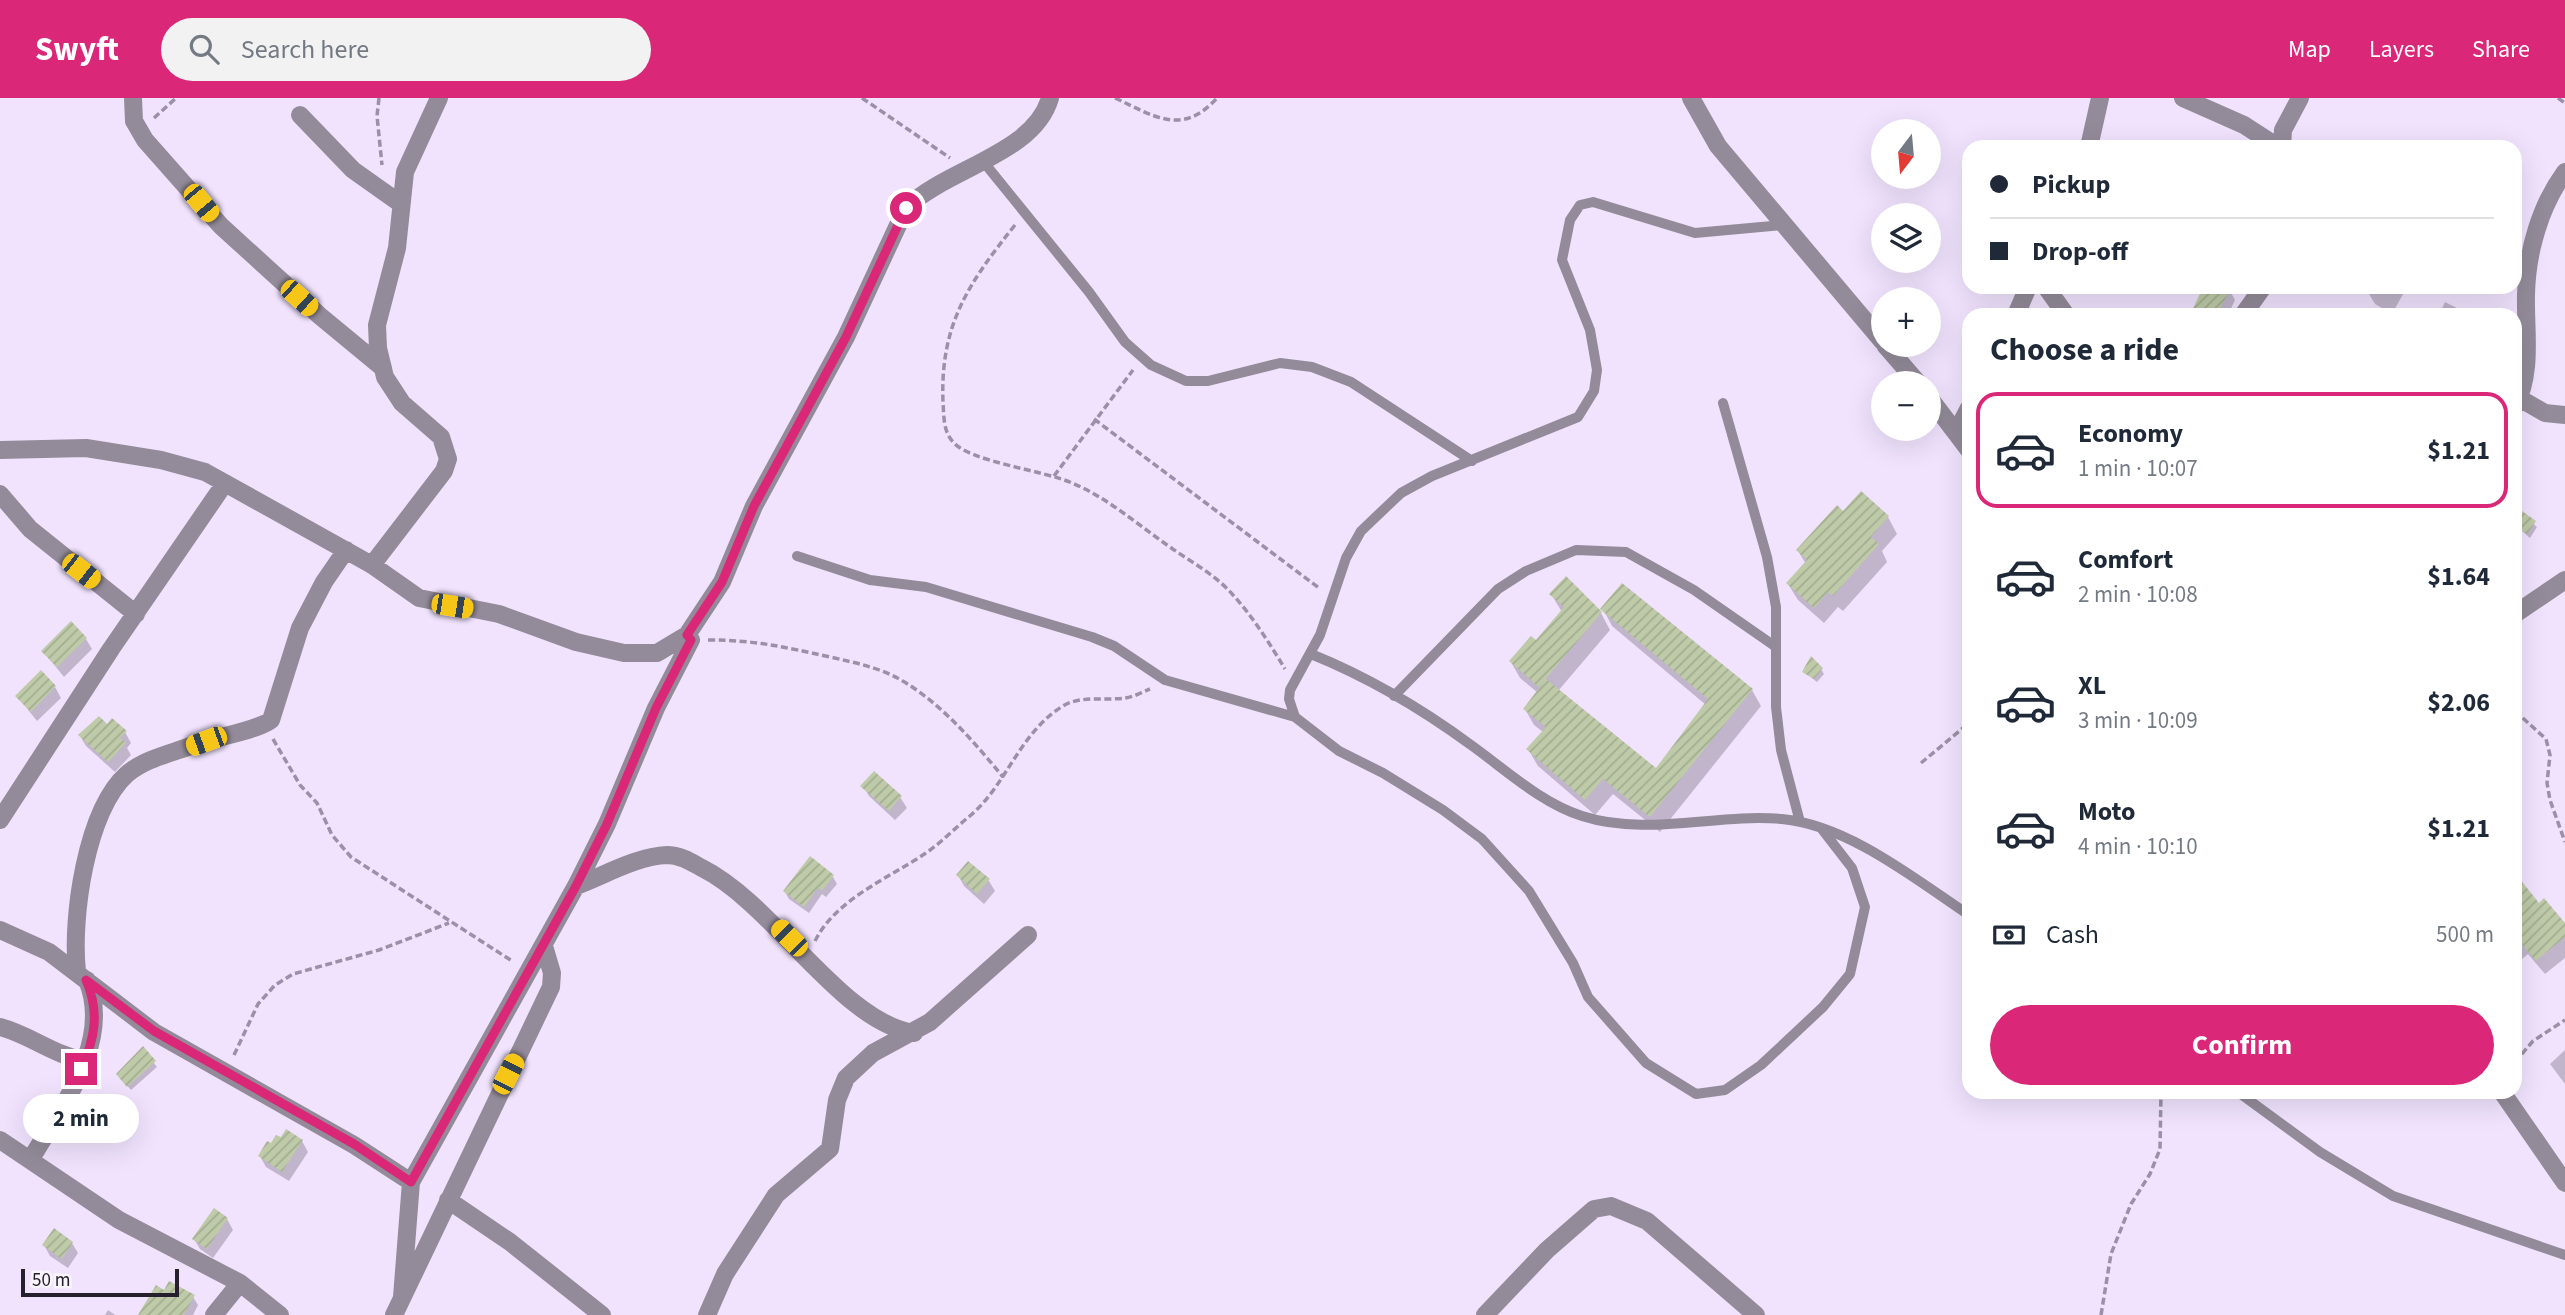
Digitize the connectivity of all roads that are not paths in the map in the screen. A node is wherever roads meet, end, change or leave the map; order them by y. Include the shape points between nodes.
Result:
1 (133, 98) edge
2 (439, 98) edge
3 (1050, 98) edge
4 (1691, 98) edge
5 (2100, 98) edge
6 (2183, 98) edge
7 (2300, 98) edge
8 (300, 115) dead end
9 (2091, 140) edge
10 (2269, 140) edge
11 (2281, 140) edge
12 (974, 164) junction
13 (2564, 176) edge
14 (395, 200) junction
15 (1783, 225) junction
16 (1871, 329) edge
17 (1895, 357) edge
18 (383, 368) junction
19 (1908, 371) edge
20 (2522, 385) edge
21 (1723, 403) dead end
22 (2522, 404) edge
23 (1941, 413) edge
24 (2565, 415) edge
25 (1962, 421) edge
26 (1956, 433) junction
27 (1962, 441) edge
28 (0, 450) edge
29 (1472, 461) junction
30 (225, 483) junction
31 (0, 494) edge
32 (346, 550) junction
33 (797, 556) dead end
34 (372, 565) junction
35 (2565, 580) edge
36 (2522, 609) edge
37 (136, 614) junction
38 (689, 637) junction
39 (1776, 647) junction
40 (1311, 654) junction
41 (1394, 696) junction
42 (1296, 717) junction
43 (0, 820) edge
44 (1800, 822) junction
45 (1821, 828) junction
46 (576, 886) junction
47 (1962, 910) edge
48 (0, 930) edge
49 (1028, 935) dead end
50 (544, 946) junction
51 (82, 975) junction
52 (0, 1027) edge
53 (914, 1033) junction
54 (85, 1061) junction
55 (2248, 1099) edge
56 (2507, 1099) edge
57 (0, 1140) edge
58 (31, 1159) junction
59 (411, 1182) junction
60 (2565, 1183) edge
61 (448, 1200) junction
62 (2565, 1255) edge
63 (240, 1283) junction
64 (402, 1297) junction
65 (214, 1315) edge
66 (280, 1315) edge
67 (394, 1315) edge
68 (602, 1315) edge
69 (707, 1315) edge
70 (1485, 1315) edge
71 (1756, 1315) edge

1 - 18 street via 139,131 221,226
2 - 14 street
3 - 12 street via 1028,135
4 - 15 street via 1718,146
5 - 9 street
6 - 10 street
7 - 11 street
8 - 14 street via 353,170
12 - 29 lane via 1024,214 1125,342 1143,358 1186,381 1208,381 1280,363 1312,368 1351,382
12 - 38 street via 922,192 906,208 846,337 754,506 722,582
13 - 20 street via 2546,205 2530,254
14 - 18 street via 397,248 377,325
15 - 16 street
15 - 29 lane via 1695,233 1593,202 1580,205 1570,220 1563,260 1590,330 1597,370 1594,391 1578,417
17 - 19 street
18 - 34 street via 402,403 441,437 448,459 444,471
21 - 39 lane via 1767,557 1776,607
22 - 24 street
23 - 26 street
25 - 26 street
26 - 27 street
28 - 30 street via 72,447 127,454 205,472
29 - 40 lane via 1401,493 1361,531 1346,558
30 - 32 street
30 - 37 street
31 - 37 street via 30,529
32 - 34 street
32 - 51 street via 300,628 276,710 264,725 143,764 118,783 95,823 75,925
33 - 42 lane via 870,580 926,587 1092,637 1171,681
34 - 38 street via 429,602 499,614 543,633 612,650 657,653
35 - 36 street
37 - 43 street
38 - 46 street
39 - 41 lane via 1694,590 1626,551 1576,550 1526,570 1498,589
39 - 44 lane via 1781,750
40 - 41 lane
40 - 42 lane via 1289,699
41 - 44 lane via 1580,816 1640,826
42 - 45 lane via 1339,751 1383,773 1482,839 1529,891 1588,997 1646,1063 1696,1094 1725,1090 1761,1065 1824,1007 1850,974 1865,907 1853,868
44 - 45 lane
45 - 47 lane via 1884,858
46 - 50 street
46 - 53 street via 666,855 681,858 737,889 873,1017
48 - 51 street via 49,952
49 - 53 street
50 - 59 street
50 - 61 street via 551,987
51 - 54 street via 95,1009
51 - 59 street via 154,1031 354,1144
52 - 54 street via 53,1052
53 - 69 street via 873,1054 846,1078 837,1100 830,1149 776,1195 724,1274
54 - 58 street
55 - 62 lane via 2320,1152 2393,1196
56 - 60 street
57 - 58 street
58 - 63 street via 119,1220
59 - 64 street
61 - 64 street
61 - 68 street
63 - 65 street
63 - 66 street
64 - 67 street
70 - 71 street via 1594,1209 1611,1206 1647,1221

